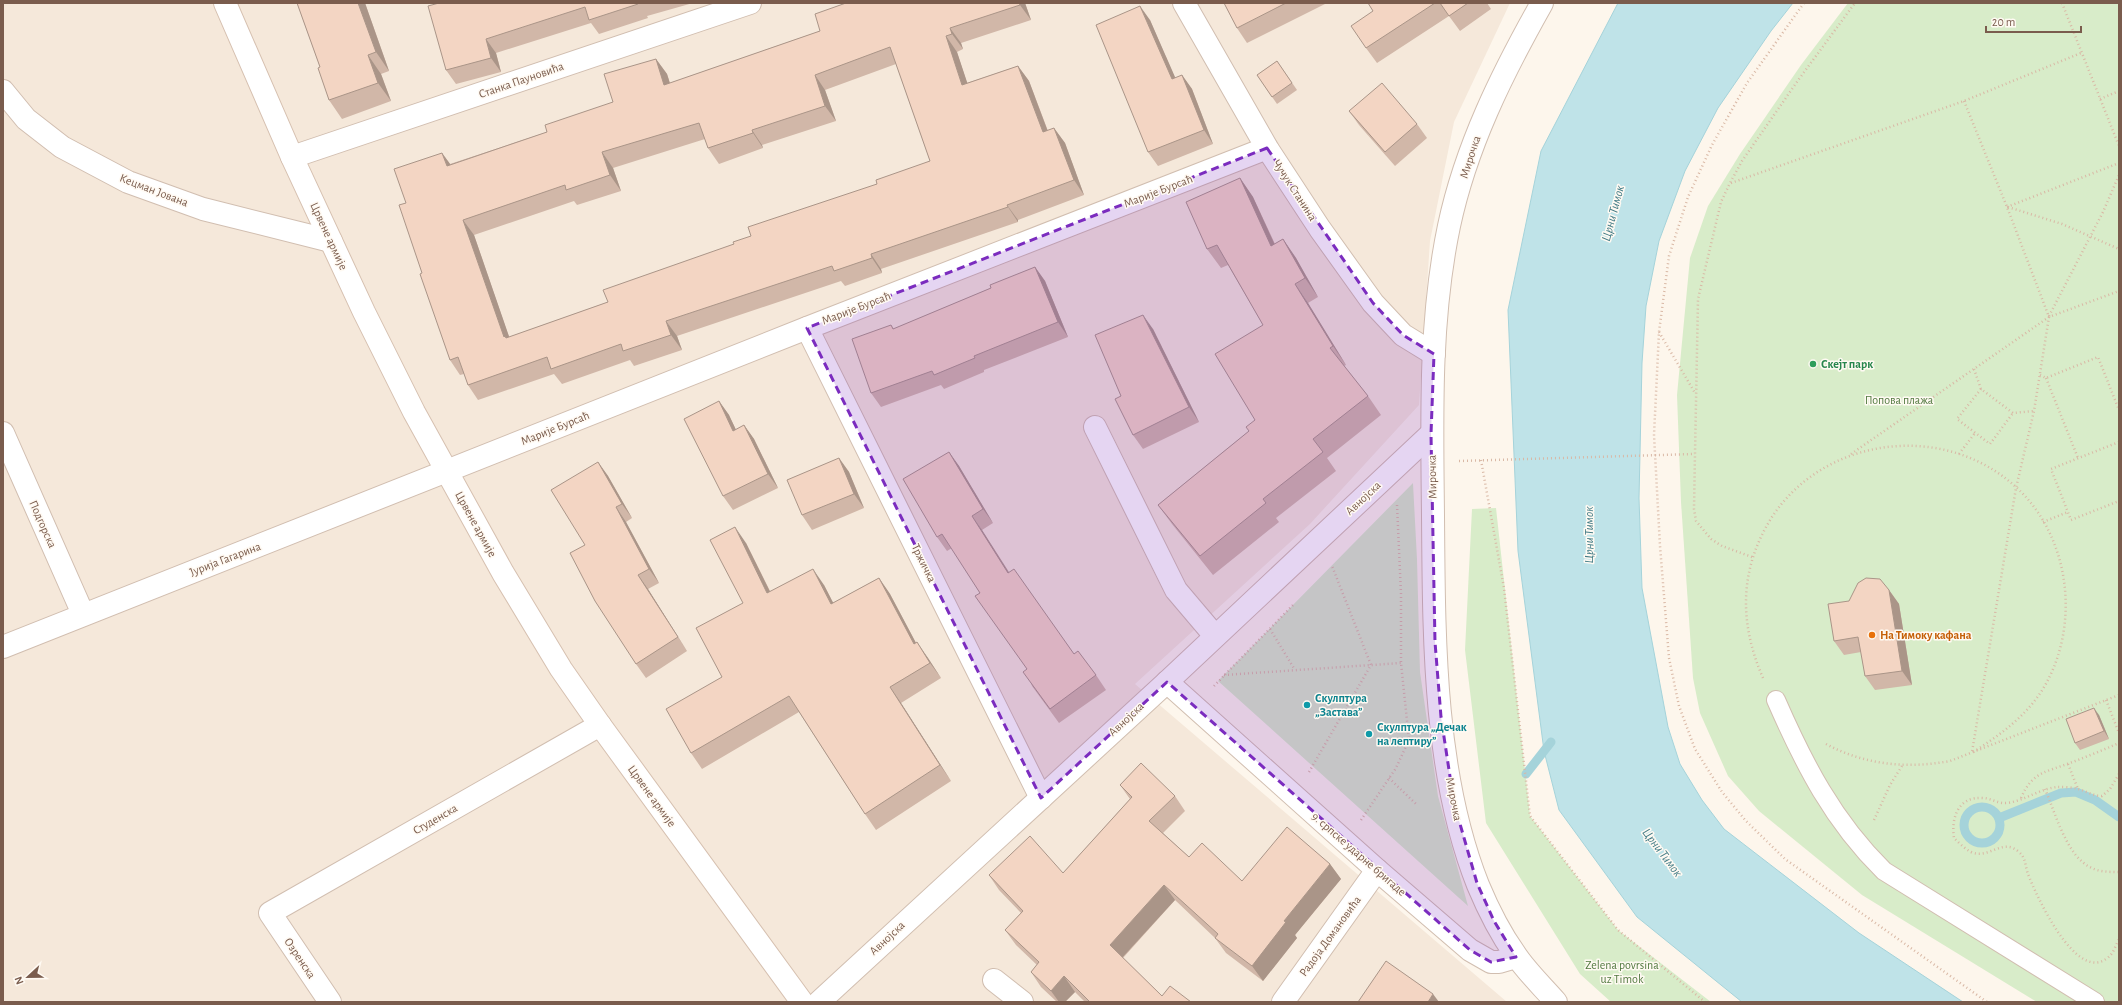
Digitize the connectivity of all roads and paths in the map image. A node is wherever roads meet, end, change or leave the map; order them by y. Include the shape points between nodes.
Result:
1 (225, 3) edge
2 (750, 3) edge
3 (1184, 3) edge
4 (1542, 3) edge
5 (1804, 3) edge
6 (1855, 3) edge
7 (2062, 3) edge
8 (2081, 53) junction
9 (3, 91) edge
10 (2119, 92) edge
11 (2100, 99) junction
12 (1964, 101) junction
13 (2119, 146) edge
14 (1267, 148) junction
15 (292, 157) junction
16 (2119, 163) edge
17 (2119, 175) edge
18 (1730, 183) junction
19 (2008, 207) junction
20 (2091, 237) junction
21 (331, 241) junction
22 (2119, 249) edge
23 (2119, 291) edge
24 (2049, 317) junction
25 (807, 328) junction
26 (1659, 332) junction
27 (1434, 354) junction
28 (1974, 369) junction
29 (2040, 375) junction
30 (2046, 378) junction
31 (1981, 389) junction
32 (1696, 393) junction
33 (2119, 410) edge
34 (2034, 411) junction
35 (2013, 413) junction
36 (1096, 427) dead end
37 (1975, 432) junction
38 (3, 433) edge
39 (1431, 434) junction
40 (2119, 442) edge
41 (1694, 454) junction
42 (1960, 454) junction
43 (1849, 455) junction
44 (2078, 458) junction
45 (446, 472) junction
46 (1383, 478) junction
47 (2016, 488) junction
48 (2119, 501) edge
49 (2068, 512) junction
50 (2043, 522) junction
51 (1752, 557) junction
52 (1332, 565) dead end
53 (83, 614) junction
54 (1270, 629) dead end
55 (1215, 636) junction
56 (3, 647) edge
57 (1401, 663) junction
58 (1371, 665) junction
59 (1295, 670) junction
60 (1224, 675) dead end
61 (1167, 682) junction
62 (2119, 695) edge
63 (1776, 700) joint
64 (2106, 700) junction
65 (600, 725) junction
66 (2119, 733) edge
67 (1822, 742) dead end
68 (2119, 743) edge
69 (1972, 753) junction
70 (2068, 764) junction
71 (1902, 766) junction
72 (2119, 774) edge
73 (1389, 778) junction
74 (2078, 788) junction
75 (2046, 789) junction
76 (1293, 795) junction
77 (1041, 798) junction
78 (2021, 798) junction
79 (1416, 804) dead end
80 (1344, 841) junction
81 (1860, 848) junction
82 (1377, 870) junction
83 (2119, 872) edge
84 (270, 913) joint
85 (2119, 939) edge
86 (1516, 957) junction
87 (994, 980) dead end
88 (330, 1002) edge
89 (802, 1002) edge
90 (819, 1002) edge
91 (1022, 1002) edge
92 (1283, 1002) edge
93 (1556, 1002) edge
94 (1705, 1002) edge
95 (1987, 1002) edge
96 (2096, 1002) edge

1 - 15 street, Црвене армије
2 - 15 street, Станка Пауновића
3 - 14 street, Чучук Станина
4 - 27 street, Мирочка via 1504,70 1473,142 1449,226
5 - 26 path via 1747,83 1712,145 1688,197 1669,256
6 - 18 path via 1794,85
7 - 8 path
8 - 11 path
8 - 12 path
9 - 21 street, Кецман Јована via 26,118 62,147 128,182 203,209
10 - 11 path
11 - 13 path
12 - 18 path
12 - 19 path
14 - 25 street, Марије Бурсаћ
14 - 27 street, Чучук Станина via 1373,303 1402,335
15 - 21 street, Црвене армије
16 - 19 path
17 - 20 path
18 - 32 path via 1721,202 1698,299
19 - 20 path via 2062,224
19 - 24 path
20 - 22 path
20 - 24 path
21 - 45 street, Црвене армије
23 - 24 path
24 - 28 path
24 - 29 path
25 - 45 street, Марије Бурсаћ
25 - 77 street, Тржичка
26 - 32 path
26 - 95 path via 1654,436 1669,650 1679,706 1695,748 1722,792 1746,822 1785,859
27 - 39 street, Мирочка
28 - 31 path
28 - 43 path
29 - 30 path
29 - 34 path
30 - 33 path via 2098,357
30 - 44 path
31 - 35 path
31 - 37 path via 1958,419
32 - 41 path
34 - 35 path
34 - 47 path
35 - 37 path via 1990,444
36 - 55 street via 1176,590
37 - 42 path
38 - 53 street, Подгорска
39 - 46 street, Авнојска
39 - 86 street, Мирочка via 1435,642 1441,717 1454,803 1477,883 1494,921
40 - 44 path
41 - 51 path via 1696,521 1711,539
41 - 94 path via 1481,460 1504,588 1530,816 1618,930
42 - 43 path via 1916,445 1878,448
42 - 47 path via 1984,465
43 - 51 path via 1823,468 1799,485 1775,512
44 - 49 path via 2051,469
45 - 53 street, Јурија Гагарина
45 - 65 street, Црвене армије via 533,625
46 - 55 street, Авнојска
46 - 57 path via 1397,500
47 - 50 path
47 - 69 path
48 - 49 path via 2071,520
49 - 50 path
50 - 69 path via 2056,549 2064,578 2066,608 2063,637 2054,666 2044,686 2022,716 2000,735
51 - 63 path via 1745,607 1747,631 1753,656
52 - 58 path
53 - 56 street, Јурија Гагарина
54 - 59 path
55 - 61 street, Авнојска
57 - 58 path
57 - 73 path via 1409,740
58 - 59 path
58 - 76 path via 1313,766
59 - 60 path
61 - 76 street, 9. српске ударне бригаде
61 - 77 street, Авнојска
62 - 64 path
63 - 81 lane via 1818,788
64 - 66 path
64 - 69 path
65 - 84 street, Студенска
65 - 89 street, Црвене армије
67 - 71 path via 1843,753 1872,762
68 - 70 path
69 - 71 path via 1950,762 1927,766
70 - 74 path
70 - 78 path via 2041,774 2031,782
71 - 81 path via 1890,785
72 - 74 path via 2110,789 2102,796
73 - 79 path
73 - 80 path via 1366,814
74 - 75 path
75 - 78 path
75 - 83 path via 2066,840 2081,860 2090,868
76 - 80 street, 9. српске ударне бригаде
77 - 90 street, Авнојска
78 - 85 path via 2006,803 1973,798 1954,814 1954,838 1971,852 1978,853 2006,846 2021,853 2053,923 2066,943 2086,962 2106,960
80 - 82 street, 9. српске ударне бригаде
81 - 96 lane via 1884,871
82 - 86 street, 9. српске ударне бригаде via 1480,957 1491,962 1499,962
82 - 92 street, Радоја Домановића
84 - 88 street, Озренска
86 - 93 street
87 - 91 street

